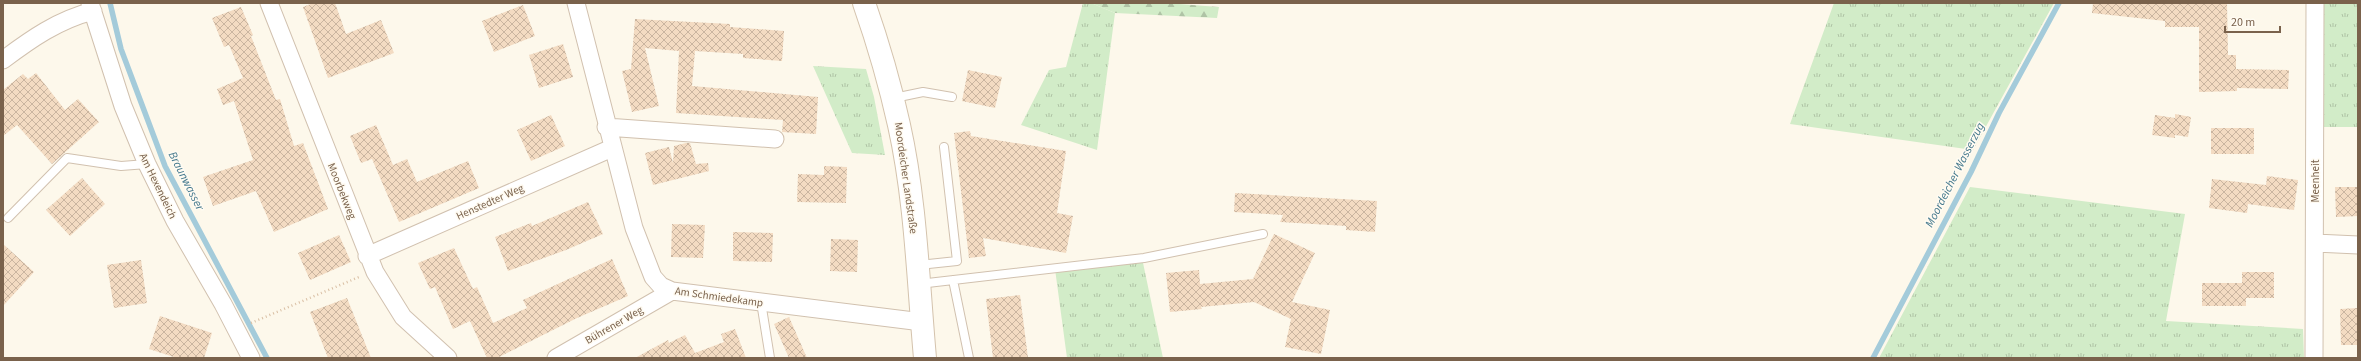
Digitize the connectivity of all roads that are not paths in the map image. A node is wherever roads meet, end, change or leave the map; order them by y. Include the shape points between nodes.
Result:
1 (269, 3) edge
2 (576, 3) edge
3 (864, 3) edge
4 (2315, 3) edge
5 (92, 7) edge
6 (3, 60) edge
7 (952, 97) dead end
8 (892, 98) junction
9 (606, 127) junction
10 (775, 139) dead end
11 (944, 147) dead end
12 (612, 148) junction
13 (146, 164) junction
14 (8, 218) dead end
15 (1262, 234) dead end
16 (2314, 243) junction
17 (2358, 245) edge
18 (367, 256) junction
19 (918, 275) junction
20 (953, 280) junction
21 (672, 291) junction
22 (761, 302) junction
23 (922, 322) junction
24 (251, 358) edge
25 (448, 358) edge
26 (556, 358) edge
27 (770, 358) edge
28 (925, 358) edge
29 (969, 358) edge
30 (2314, 358) edge

1 - 18 street, Moorbekweg
2 - 9 street, Am Schmiedekamp
3 - 8 main road, Moordeicher Landstraße
4 - 16 street, Meenheit
5 - 6 street via 52,26
5 - 13 street, Am Hexendeich via 123,106
7 - 8 lane via 923,92
8 - 19 main road, Moordeicher Landstraße via 905,162
9 - 10 street
9 - 12 street, Am Schmiedekamp
11 - 19 lane via 957,261
12 - 18 street, Henstedter Weg
12 - 21 street, Am Schmiedekamp via 644,257 653,277 661,286
13 - 14 lane via 121,166 67,158
13 - 24 street, Am Hexendeich
15 - 20 lane via 1144,258
16 - 17 street
16 - 30 street, Meenheit
18 - 25 street, Moorbekweg via 403,317
19 - 20 lane
19 - 23 main road, Moordeicher Landstraße
20 - 29 lane
21 - 22 street, Am Schmiedekamp
21 - 26 street, Bührener Weg
22 - 23 street, Am Schmiedekamp
22 - 27 lane
23 - 28 main road, Moordeicher Landstraße

